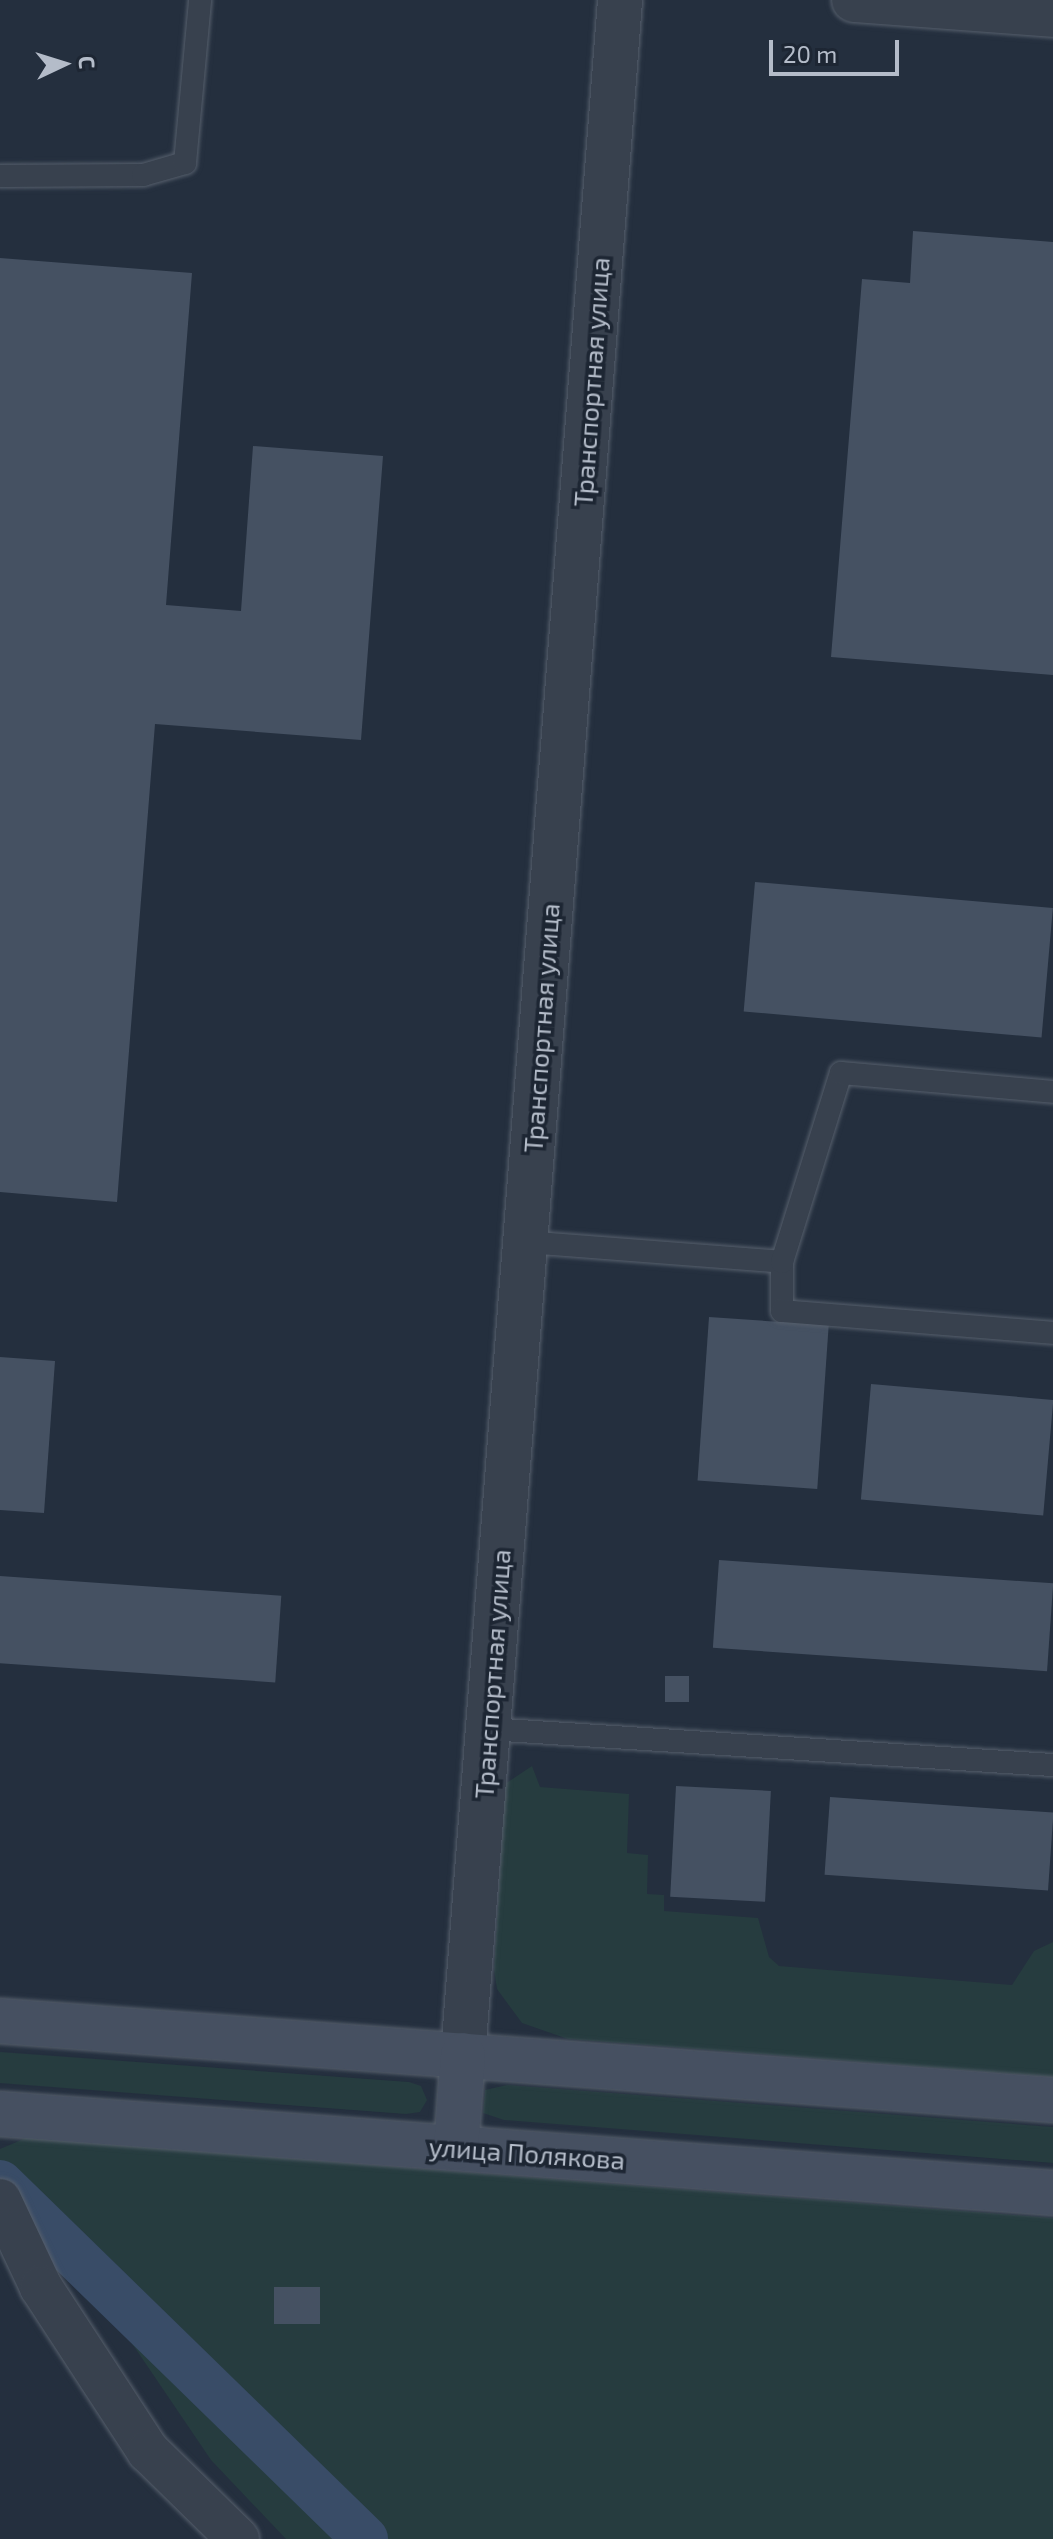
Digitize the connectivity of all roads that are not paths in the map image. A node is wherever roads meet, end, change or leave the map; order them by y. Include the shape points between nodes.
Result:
1 (200, 0) edge
2 (620, 0) edge
3 (854, 0) edge
4 (1053, 15) edge
5 (0, 176) edge
6 (1053, 1092) edge
7 (525, 1242) junction
8 (782, 1262) junction
9 (1053, 1333) edge
10 (488, 1729) junction
11 (1053, 1765) edge
12 (0, 2021) edge
13 (463, 2055) junction
14 (1053, 2100) edge
15 (0, 2114) edge
16 (456, 2147) junction
17 (1053, 2193) edge
18 (0, 2200) edge
19 (238, 2539) edge

1 - 5 lane via 185,163 143,175
2 - 7 street, Транспортная улица
3 - 4 street
6 - 8 lane via 841,1073
7 - 8 lane
7 - 10 street, Транспортная улица
8 - 9 lane via 782,1311
10 - 11 lane
10 - 13 street, Транспортная улица
12 - 13 main road
13 - 14 main road
13 - 16 main road
15 - 16 main road, улица Полякова
16 - 17 main road, улица Полякова
18 - 19 street via 41,2287 148,2451

